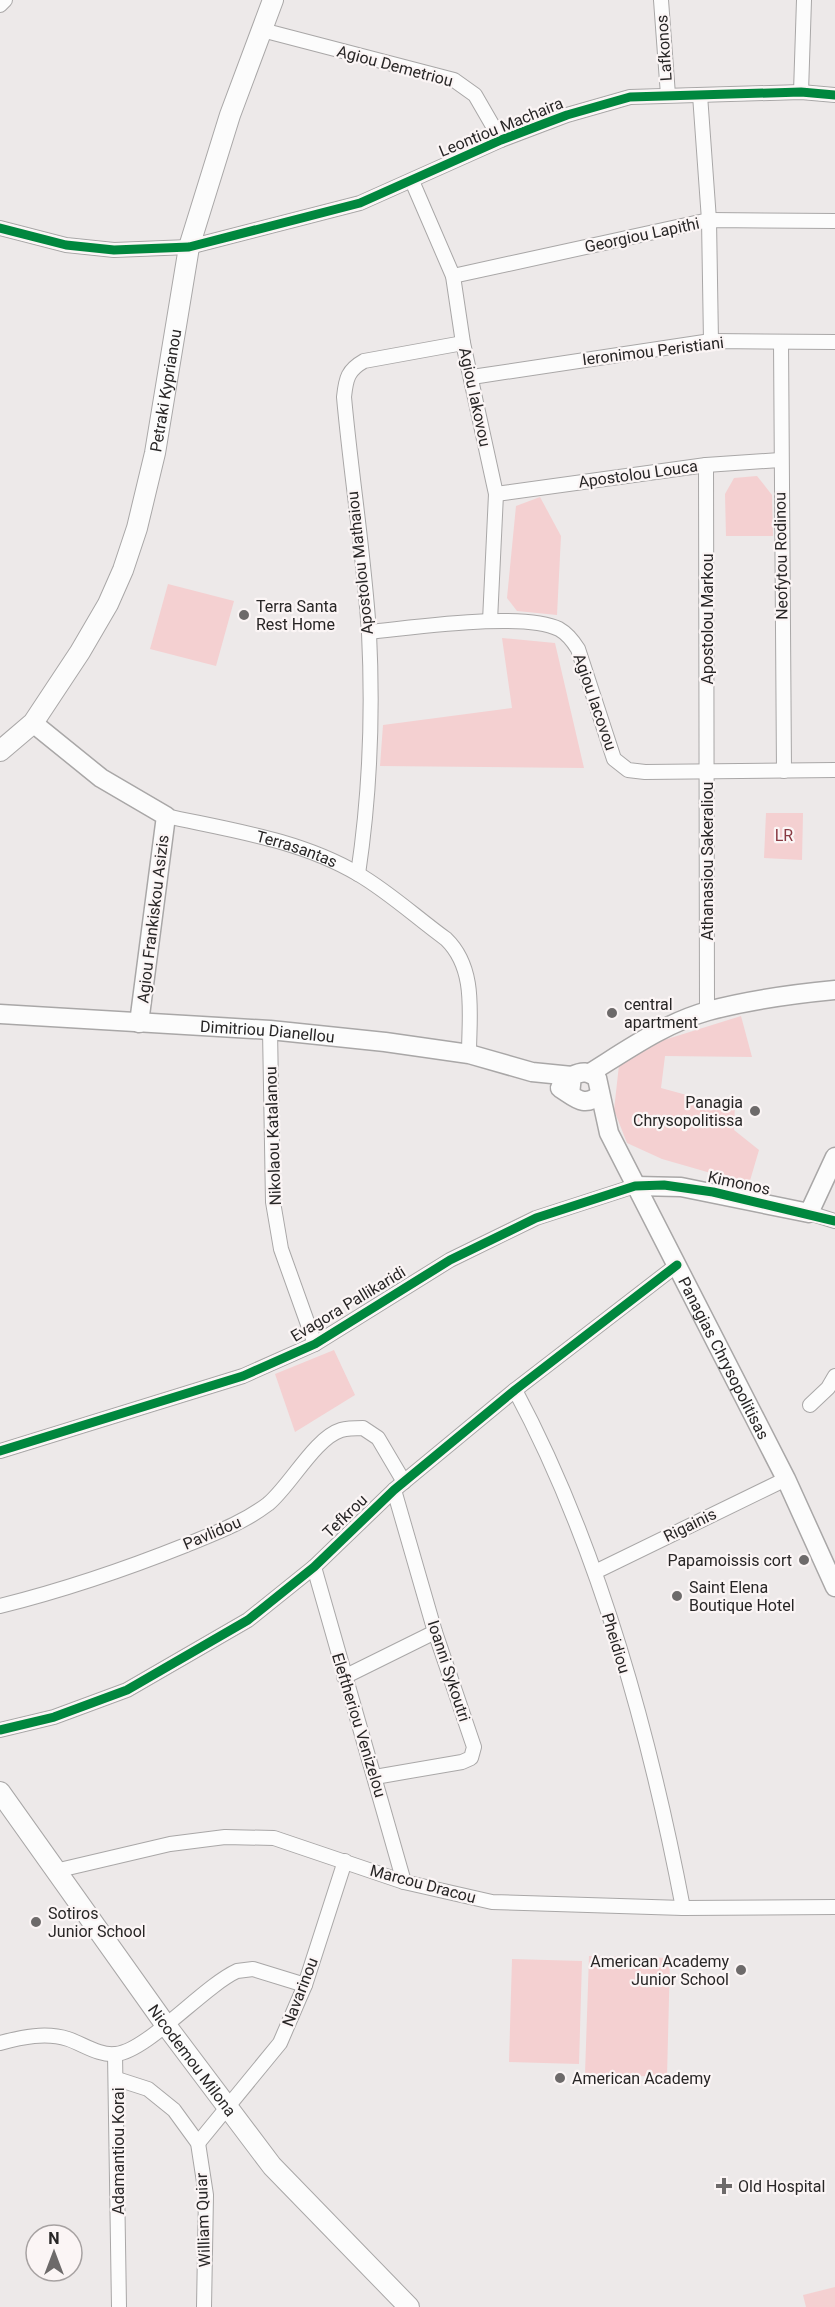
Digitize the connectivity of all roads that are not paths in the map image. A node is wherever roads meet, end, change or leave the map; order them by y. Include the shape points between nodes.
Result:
1 (5, 0) edge
2 (273, 0) edge
3 (661, 0) edge
4 (804, 0) edge
5 (0, 5) edge
6 (262, 30) junction
7 (801, 92) junction
8 (668, 95) junction
9 (700, 95) junction
10 (835, 95) edge
11 (501, 140) junction
12 (412, 181) junction
13 (708, 220) junction
14 (835, 221) edge
15 (0, 228) edge
16 (189, 247) junction
17 (453, 276) junction
18 (711, 341) junction
19 (781, 342) junction
20 (835, 342) edge
21 (463, 343) junction
22 (472, 377) junction
23 (780, 460) junction
24 (706, 465) junction
25 (496, 494) junction
26 (490, 621) junction
27 (369, 632) junction
28 (33, 723) junction
29 (0, 751) edge
30 (835, 770) edge
31 (784, 771) junction
32 (645, 772) joint
33 (708, 772) junction
34 (166, 816) junction
35 (358, 874) junction
36 (835, 990) edge
37 (707, 1011) junction
38 (0, 1014) edge
39 (139, 1023) junction
40 (270, 1030) junction
41 (469, 1054) junction
42 (590, 1072) junction
43 (574, 1091) junction
44 (600, 1094) junction
45 (609, 1132) junction
46 (835, 1157) edge
47 (635, 1186) junction
48 (809, 1213) junction
49 (835, 1221) edge
50 (677, 1264) junction
51 (315, 1344) junction
52 (835, 1376) edge
53 (515, 1390) junction
54 (810, 1405) dead end
55 (0, 1450) edge
56 (786, 1479) junction
57 (399, 1486) junction
58 (314, 1567) junction
59 (595, 1572) junction
60 (835, 1587) edge
61 (0, 1606) edge
62 (435, 1632) junction
63 (344, 1677) junction
64 (0, 1730) edge
65 (375, 1778) junction
66 (0, 1792) edge
67 (345, 1861) junction
68 (56, 1871) junction
69 (404, 1882) junction
70 (835, 1907) edge
71 (682, 1908) junction
72 (305, 1985) junction
73 (165, 2024) junction
74 (0, 2043) edge
75 (115, 2054) junction
76 (117, 2079) junction
77 (226, 2108) junction
78 (198, 2143) junction
79 (118, 2307) edge
80 (204, 2307) edge
81 (410, 2307) edge

1 - 5 street
2 - 6 main road, Petraki Kyprianou
3 - 8 street, Lafkonos
4 - 7 street
6 - 11 street, Agiou Demetriou via 454,80 475,95
6 - 16 main road, Petraki Kyprianou via 230,115
7 - 9 street, Leontiou Machaira
7 - 10 street, Leontiou Machaira
8 - 9 street, Leontiou Machaira
8 - 11 street, Leontiou Machaira via 630,97
9 - 13 street
11 - 12 street, Leontiou Machaira
12 - 16 street, Leontiou Machaira via 360,203
12 - 17 street, Agiou Iakovou
13 - 14 street, Georgiou Lapithi
13 - 17 street, Georgiou Lapithi
13 - 18 street
15 - 16 street, Leontiou Machaira via 66,245 114,250
16 - 28 main road, Petraki Kyprianou via 155,453 137,528 108,604
17 - 21 street, Agiou Iakovou
18 - 19 street, Ieronimou Peristiani
18 - 22 street, Ieronimou Peristiani
19 - 20 street, Ieronimou Peristiani
19 - 23 street, Neofytou Rodinou
21 - 22 street, Agiou Iakovou
21 - 27 street, Apostolou Mathaiou via 364,361 351,368 346,378 345,407
22 - 25 street, Agiou Iakovou
23 - 24 street, Apostolou Louca
23 - 31 street, Neofytou Rodinou
24 - 25 street, Apostolou Louca
24 - 33 street, Apostolou Markou
25 - 26 street, Agiou Iakovou
26 - 27 street, Agiou Iacovou
26 - 32 street, Agiou Iacovou via 544,625 567,634 578,650 614,759 628,770
27 - 35 street, Apostolou Mathaiou via 370,754
28 - 29 main road, Petraki Kyprianou
28 - 34 street, Terrasantas via 101,778
30 - 31 street
31 - 33 street
32 - 33 street, Athanasiou Sakeraliou
33 - 37 street, Athanasiou Sakeraliou
34 - 35 street, Terrasantas via 264,838
34 - 39 street, Agiou Frankiskou Asizis
35 - 41 street, Terrasantas via 457,950 466,968 469,987
36 - 37 street
37 - 42 street via 653,1034
38 - 39 street, Dimitriou Dianellou
39 - 40 street, Dimitriou Dianellou
40 - 41 street, Dimitriou Dianellou
40 - 51 street, Nikolaou Katalanou via 273,1202 281,1249
41 - 43 street, Dimitriou Dianellou via 532,1072
42 - 43 street via 580,1072
42 - 44 street via 597,1078
43 - 44 street via 590,1102
43 - 45 street, Panagias Chrysopolitisas
44 - 45 street, Panagias Chrysopolitisas
45 - 47 street, Panagias Chrysopolitisas
46 - 48 street
47 - 48 street, Kimonos via 681,1187
47 - 50 street, Panagias Chrysopolitisas
47 - 51 street, Evagora Pallikaridi via 536,1218 450,1260
48 - 49 street, Kimonos
50 - 53 street, Tefkrou
50 - 56 street, Panagias Chrysopolitisas
51 - 55 street, Evagora Pallikaridi via 243,1376
52 - 54 street
53 - 57 street, Tefkrou
53 - 59 street, Pheidiou via 548,1451
56 - 59 street, Rigainis
56 - 60 street, Panagias Chrysopolitisas
57 - 58 street, Tefkrou
57 - 61 street, Pavlidou via 378,1438 363,1428 340,1430 321,1443 268,1503 242,1522 144,1562
57 - 62 street, Ioanni Sykoutri
58 - 63 street, Eleftheriou Venizelou
58 - 64 street, Tefkrou via 248,1620 127,1690 64,1713
59 - 71 street, Pheidiou via 667,1826
62 - 63 street
62 - 65 street, Ioanni Sykoutri via 474,1747 471,1758
63 - 65 street, Eleftheriou Venizelou
65 - 69 street, Eleftheriou Venizelou
66 - 68 main road, Nicodemou Milona
67 - 68 street, Marcou Dracou via 274,1838 225,1837 170,1845
67 - 69 street, Marcou Dracou
67 - 72 street, Navarinou
68 - 73 main road, Nicodemou Milona
69 - 71 street, Marcou Dracou via 492,1902
70 - 71 street, Marcou Dracou
72 - 73 street via 253,1969 237,1971
72 - 77 street, Navarinou via 280,2043
73 - 75 street via 138,2045
73 - 77 main road, Nicodemou Milona
74 - 75 street via 43,2035
75 - 76 street, Adamantiou Korai
76 - 78 street via 148,2089 174,2110
76 - 79 street, Adamantiou Korai
77 - 78 street
77 - 81 main road, Nicodemou Milona via 272,2166
78 - 80 street, William Quiar via 206,2195

